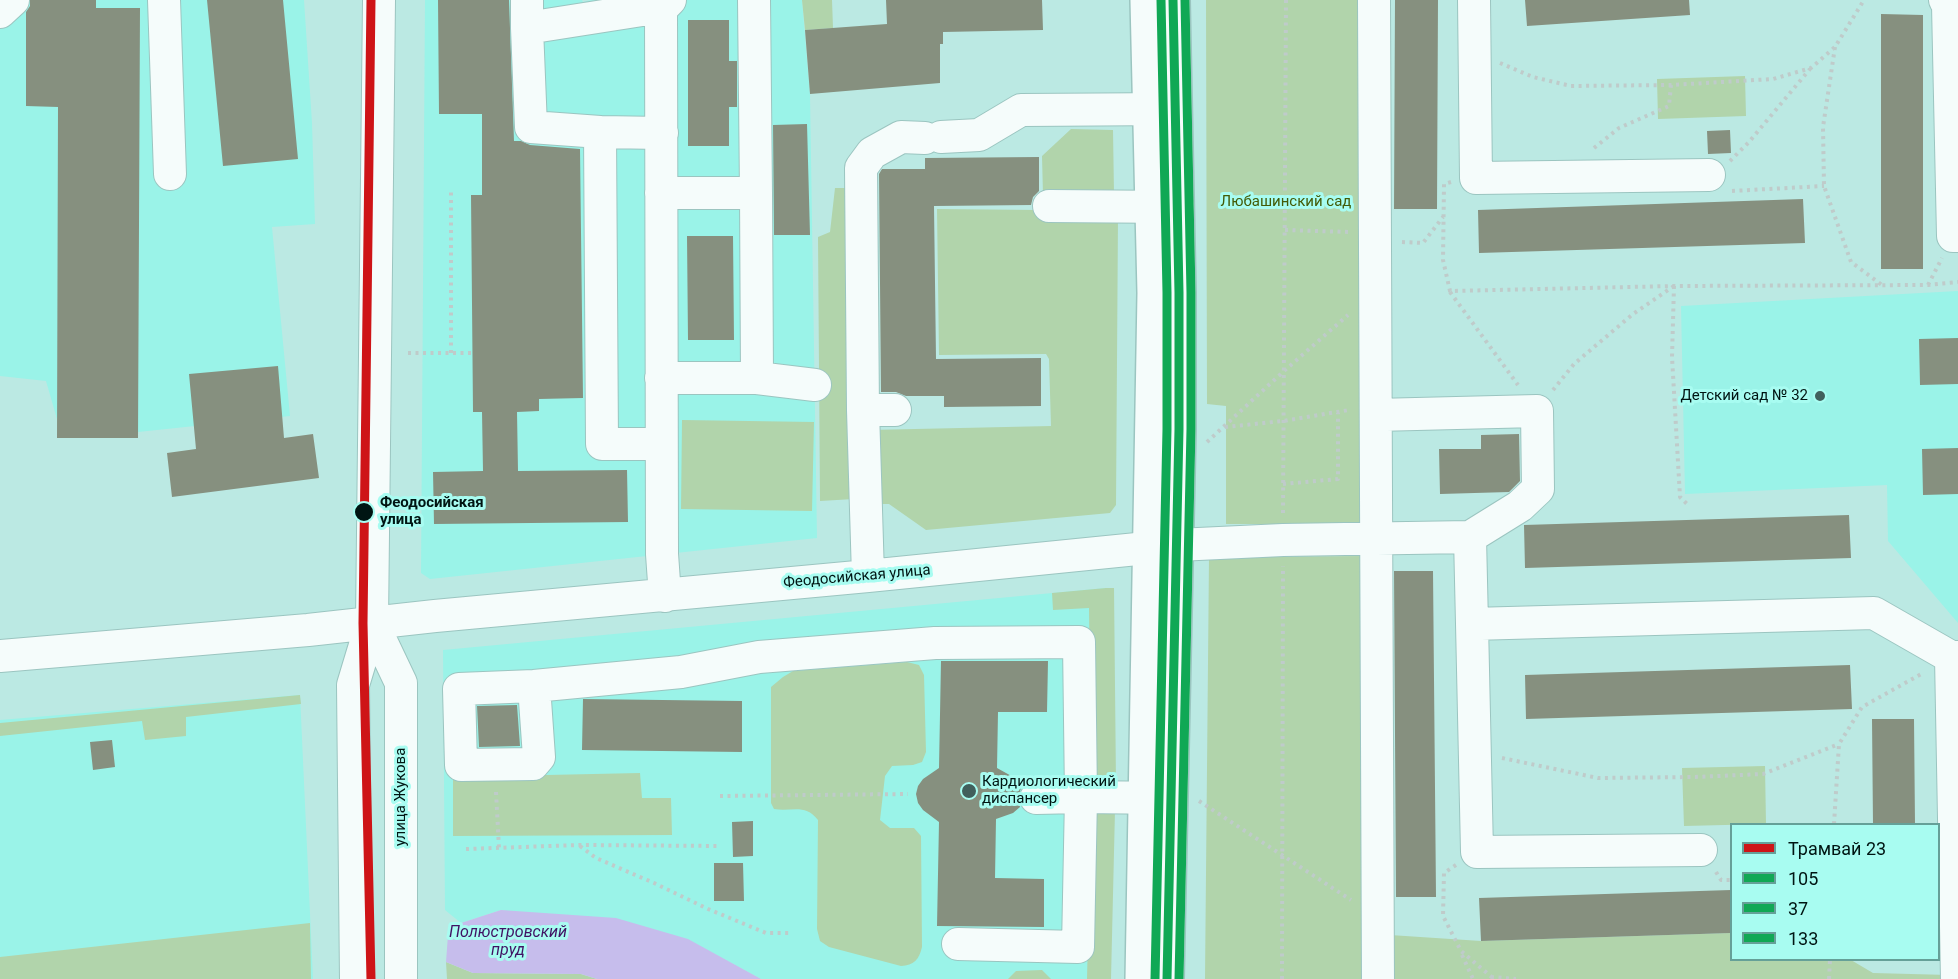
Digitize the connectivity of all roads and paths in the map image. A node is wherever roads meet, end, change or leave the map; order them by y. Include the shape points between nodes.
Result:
1 (13, 0) edge
2 (164, 0) edge
3 (379, 0) edge
4 (754, 0) edge
5 (1147, 0) edge
6 (1173, 0) edge
7 (1286, 0) edge
8 (1374, 0) edge
9 (1474, 0) edge
10 (1864, 0) edge
11 (1945, 0) edge
12 (666, 5) edge
13 (0, 12) edge
14 (527, 14) edge
15 (1836, 47) junction
16 (1475, 51) junction
17 (1811, 68) junction
18 (1671, 85) junction
19 (1163, 109) junction
20 (600, 132) junction
21 (662, 133) junction
22 (170, 174) dead end
23 (1708, 176) junction
24 (1571, 177) junction
25 (1444, 184) dead end
26 (1824, 186) junction
27 (451, 189) dead end
28 (661, 193) junction
29 (756, 193) junction
30 (1049, 206) dead end
31 (1165, 206) junction
32 (1443, 216) junction
33 (1284, 230) junction
34 (1958, 236) edge
35 (1375, 237) junction
36 (1958, 282) edge
37 (1882, 285) junction
38 (1674, 286) junction
39 (1375, 289) junction
40 (1450, 291) junction
41 (408, 353) dead end
42 (451, 353) junction
43 (472, 353) dead end
44 (1284, 371) junction
45 (662, 378) junction
46 (757, 378) junction
47 (815, 385) dead end
48 (1376, 409) junction
49 (863, 410) junction
50 (895, 410) dead end
51 (1536, 411) junction
52 (1338, 413) junction
53 (1283, 421) junction
54 (1224, 427) junction
55 (1206, 443) dead end
56 (661, 444) junction
57 (1283, 484) junction
58 (1688, 504) dead end
59 (1470, 537) junction
60 (1376, 539) junction
61 (1283, 540) junction
62 (1163, 546) junction
63 (868, 576) junction
64 (665, 596) junction
65 (372, 622) junction
66 (1472, 624) junction
67 (0, 656) edge
68 (1955, 657) edge
69 (534, 686) junction
70 (1839, 744) junction
71 (1474, 752) junction
72 (494, 765) junction
73 (908, 794) dead end
74 (720, 796) dead end
75 (1081, 797) junction
76 (1036, 798) dead end
77 (1170, 798) junction
78 (1834, 823) edge
79 (579, 845) junction
80 (720, 846) dead end
81 (499, 848) junction
82 (466, 849) dead end
83 (1701, 850) dead end
84 (1477, 852) junction
85 (1282, 857) junction
86 (1378, 918) junction
87 (1957, 920) edge
88 (792, 933) dead end
89 (958, 944) dead end
90 (1461, 951) junction
91 (1830, 961) edge
92 (1492, 978) edge
93 (356, 979) edge
94 (401, 979) edge
95 (1142, 979) edge
96 (1167, 979) edge
97 (1282, 979) edge
98 (1378, 979) edge
99 (1473, 979) edge
100 (1516, 979) edge
101 (1829, 979) edge
102 (1957, 979) edge

1 - 13 street
2 - 22 street
3 - 65 street, улица Жукова
4 - 29 street
5 - 19 main road
6 - 19 main road
7 - 33 path
8 - 35 street
9 - 16 street
10 - 15 path
11 - 34 street via 1953,236
12 - 14 street via 642,10
12 - 21 street
14 - 20 street via 531,127
15 - 17 path
15 - 26 path via 1823,127
16 - 18 path via 1533,76 1570,86
16 - 24 street via 1476,178
17 - 18 path via 1773,80
17 - 23 path via 1732,160
18 - 24 path via 1669,106 1618,128 1593,148
19 - 31 main road
19 - 49 street via 1021,110 979,135 901,137 872,153 861,168
20 - 21 street
20 - 56 street via 602,444
21 - 28 street
23 - 24 street
23 - 26 path via 1717,191
25 - 32 path
26 - 37 path via 1851,262
27 - 42 path
28 - 29 street
28 - 45 street
29 - 46 street
30 - 31 street
31 - 62 main road via 1154,293
32 - 35 path via 1423,243
32 - 40 path via 1443,260
33 - 35 path
33 - 44 path
35 - 39 street
36 - 37 path
37 - 38 path
38 - 40 path
38 - 51 path via 1633,314 1575,364
38 - 58 path via 1671,357 1680,497
39 - 44 path
39 - 48 street
40 - 51 path
41 - 42 path
42 - 43 path
44 - 53 path
44 - 54 path
45 - 46 street
45 - 56 street
46 - 47 street
48 - 51 street
48 - 52 path
48 - 60 street
49 - 50 street
49 - 63 street
51 - 59 street via 1538,489 1520,506
52 - 53 path
52 - 57 path via 1338,479
53 - 54 path
53 - 57 path
54 - 55 path
56 - 64 street
57 - 61 path
59 - 60 street, Феодосийская улица
59 - 66 street
60 - 61 street, Феодосийская улица
60 - 86 street
61 - 62 street, Феодосийская улица
61 - 85 path
62 - 63 street, Феодосийская улица
62 - 77 main road
63 - 64 street, Феодосийская улица
64 - 65 street, Феодосийская улица
65 - 67 street, Феодосийская улица
65 - 93 street, улица Жукова via 353,684
65 - 94 street, улица Жукова via 401,683
66 - 68 street via 1874,613
66 - 71 street
68 - 70 path via 1862,707
68 - 87 street
69 - 72 street via 539,757 533,764
69 - 72 street via 459,688 461,765
69 - 75 street via 681,672 759,657 935,643 1079,642
70 - 71 path via 1763,774 1695,777 1598,778
70 - 78 path
71 - 84 street
72 - 81 path
73 - 74 path
75 - 76 street
75 - 77 street
75 - 89 street via 1078,947
77 - 85 path
77 - 95 main road
77 - 96 main road
79 - 80 path
79 - 81 path
79 - 88 path via 596,858 766,933
81 - 82 path
83 - 84 street
84 - 90 path via 1444,873 1443,916
85 - 86 path
85 - 97 path
86 - 98 street
87 - 102 street
90 - 92 path
90 - 99 path
91 - 101 path
92 - 100 path

